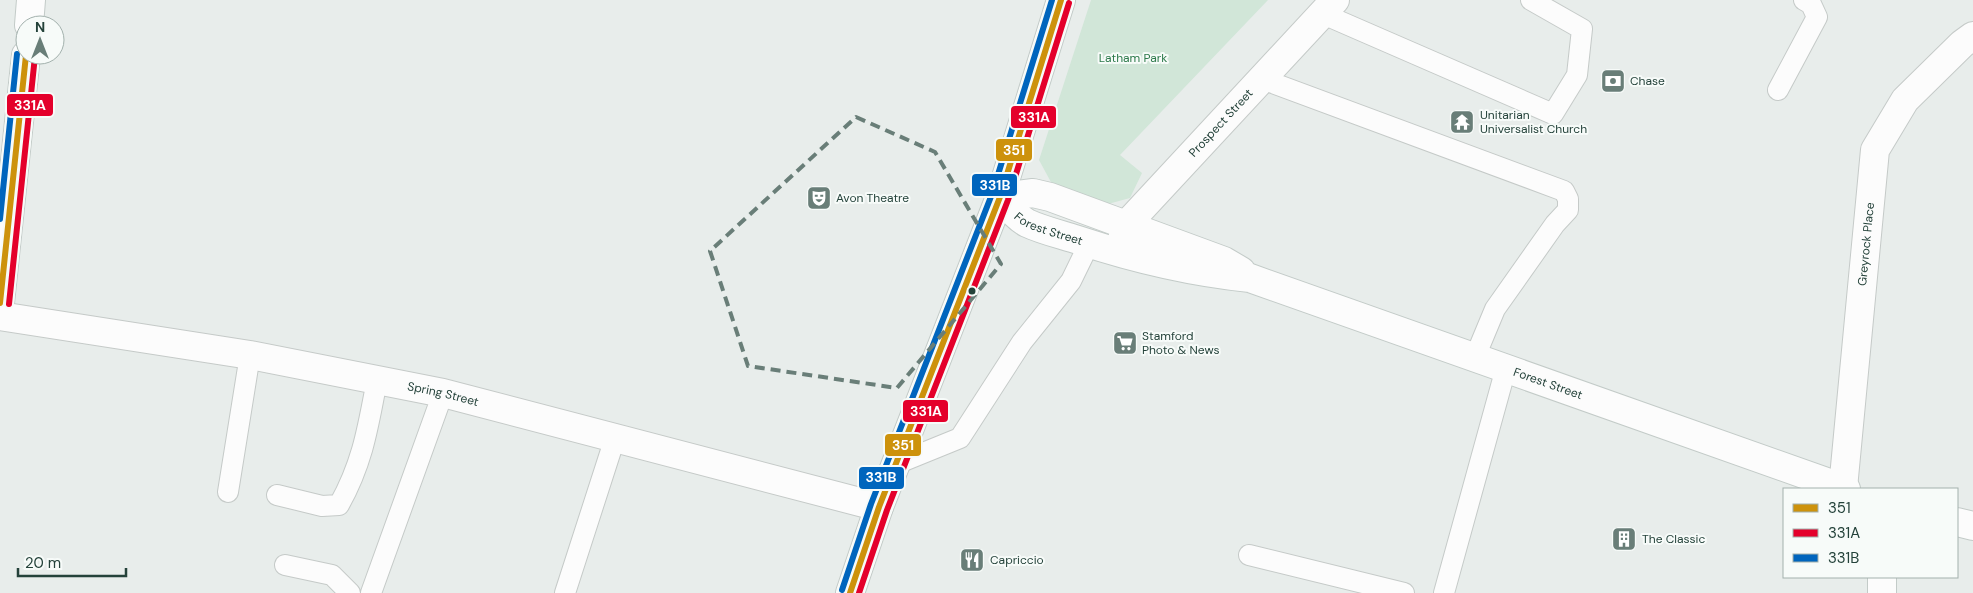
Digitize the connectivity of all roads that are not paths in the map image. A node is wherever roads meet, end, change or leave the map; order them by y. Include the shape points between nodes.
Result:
1 (31, 0) edge
2 (1061, 0) edge
3 (1531, 0) edge
4 (1804, 0) edge
5 (1329, 7) edge
6 (30, 15) edge
7 (1973, 36) edge
8 (25, 65) edge
9 (1262, 79) junction
10 (1778, 90) dead end
11 (1000, 197) junction
12 (1127, 224) junction
13 (3, 240) edge
14 (1089, 244) junction
15 (1118, 252) junction
16 (1250, 278) junction
17 (0, 303) edge
18 (0, 316) edge
19 (250, 355) junction
20 (1475, 357) junction
21 (1506, 368) junction
22 (377, 380) junction
23 (443, 394) junction
24 (615, 438) junction
25 (896, 464) junction
26 (1841, 488) edge
27 (1844, 488) edge
28 (228, 492) dead end
29 (277, 495) dead end
30 (879, 507) junction
31 (1958, 522) edge
32 (1973, 526) edge
33 (1249, 555) dead end
34 (285, 565) dead end
35 (1882, 578) edge
36 (350, 593) edge
37 (371, 593) edge
38 (565, 593) edge
39 (850, 593) edge
40 (1404, 593) edge
41 (1444, 593) edge
42 (1882, 593) edge

1 - 6 street
2 - 11 street
3 - 5 lane via 1582,29 1577,74 1553,114
4 - 10 lane via 1815,11 1814,25
5 - 9 street, Prospect Street
7 - 27 street, Greyrock Place via 1904,100 1875,150
8 - 13 street
9 - 12 street, Prospect Street
9 - 20 lane via 1564,191 1568,210 1495,309
11 - 12 street, Forest Street via 1036,194
11 - 14 street, Forest Street via 1026,222
11 - 25 street
12 - 15 street, Prospect Street
12 - 16 street, Forest Street via 1224,260
13 - 17 street
14 - 15 street, Forest Street
14 - 25 lane via 1070,281 1022,342 960,438
15 - 16 street, Forest Street via 1202,273
16 - 20 street, Forest Street
18 - 19 street, Spring Street
19 - 22 street, Spring Street
19 - 28 lane
20 - 21 street, Forest Street
21 - 26 street, Forest Street
21 - 41 lane
22 - 23 street, Spring Street
22 - 29 lane via 364,450 354,479 339,505 322,506
23 - 24 street, Spring Street
23 - 37 lane
24 - 30 street, Spring Street
24 - 38 lane
25 - 30 street
30 - 39 street
31 - 32 street
33 - 40 lane
34 - 36 lane via 332,575
35 - 42 street

